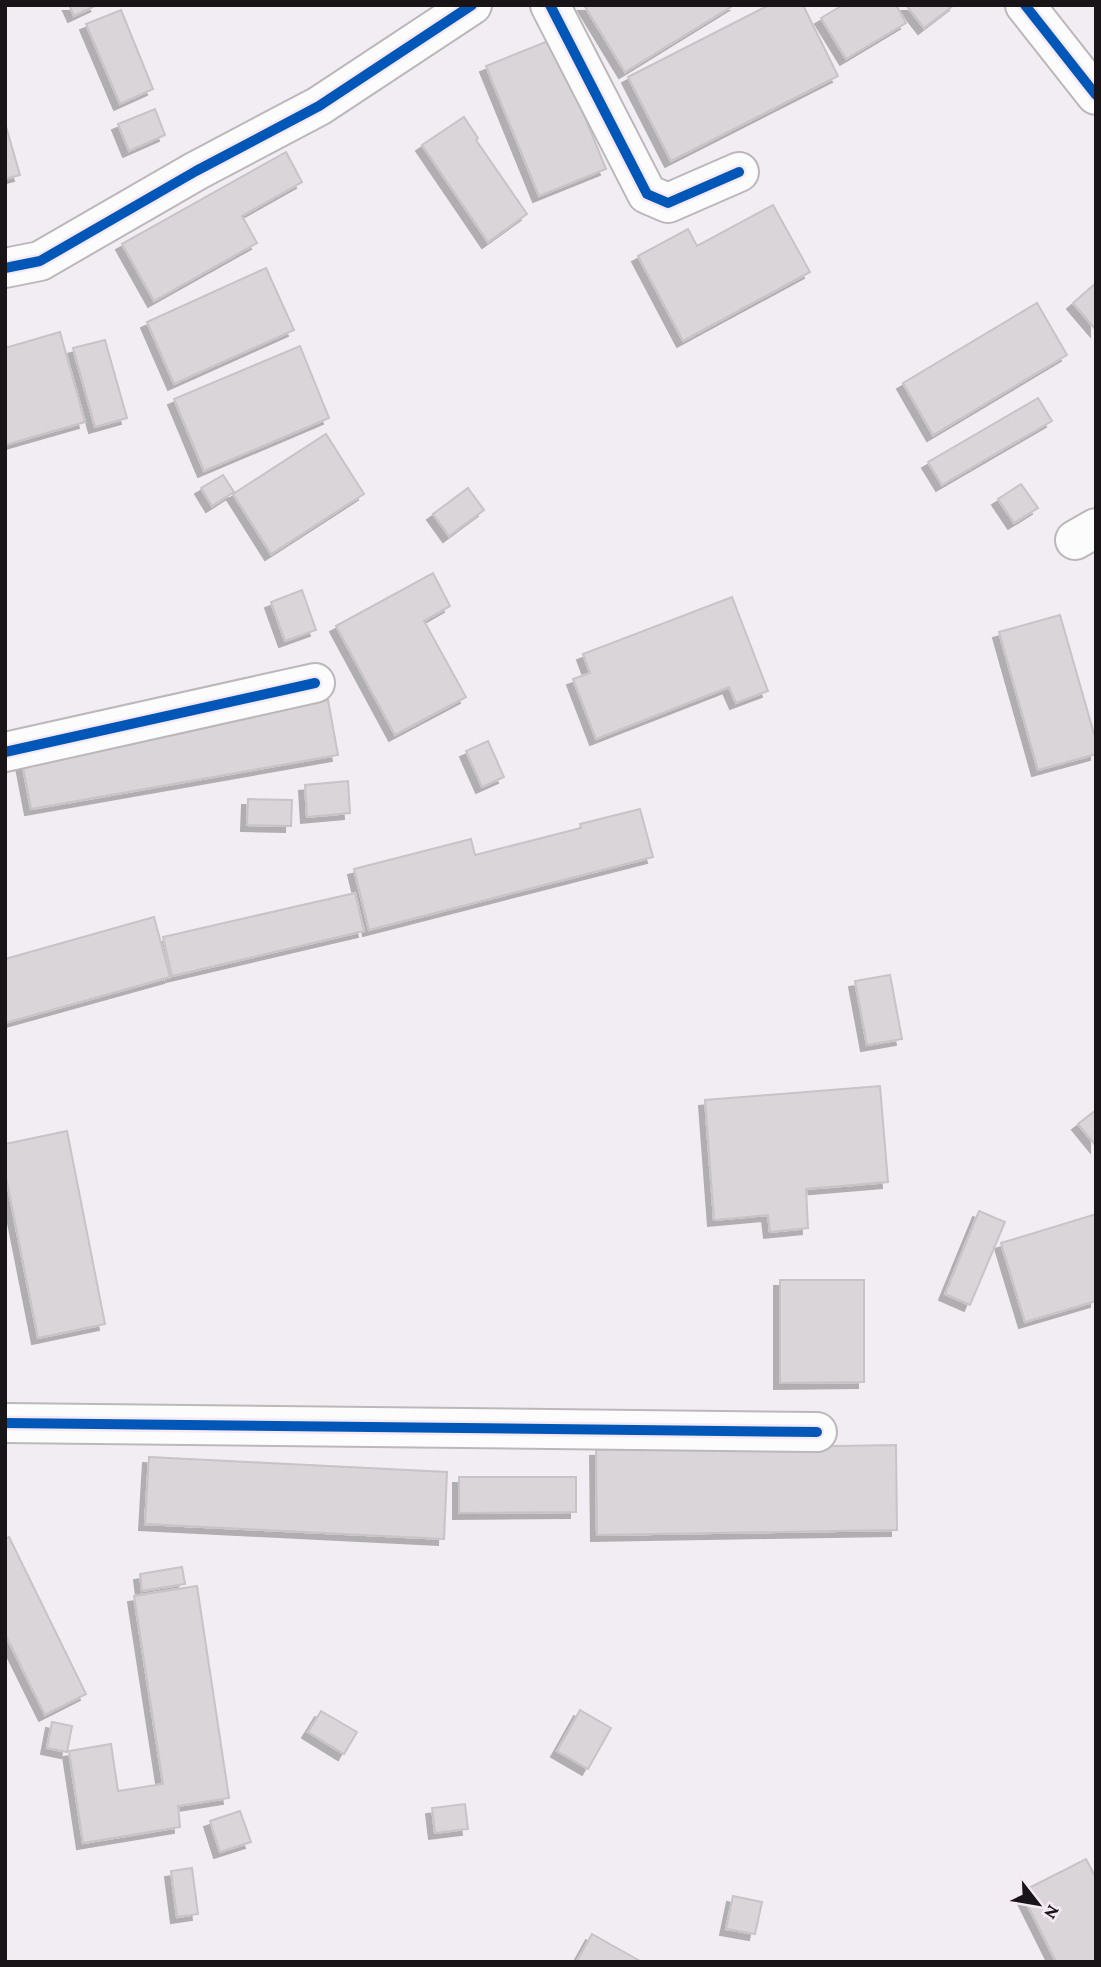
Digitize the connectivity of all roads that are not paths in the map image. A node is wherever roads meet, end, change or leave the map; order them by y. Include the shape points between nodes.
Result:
1 (472, 5) edge
2 (550, 5) edge
3 (1025, 5) edge
4 (1096, 95) edge
5 (738, 172) dead end
6 (5, 268) edge
7 (315, 683) dead end
8 (5, 752) edge
9 (5, 1423) edge
10 (817, 1432) dead end

1 - 6 street via 320,106 40,261
2 - 5 street via 647,194 668,203
3 - 4 street
7 - 8 street
9 - 10 street

